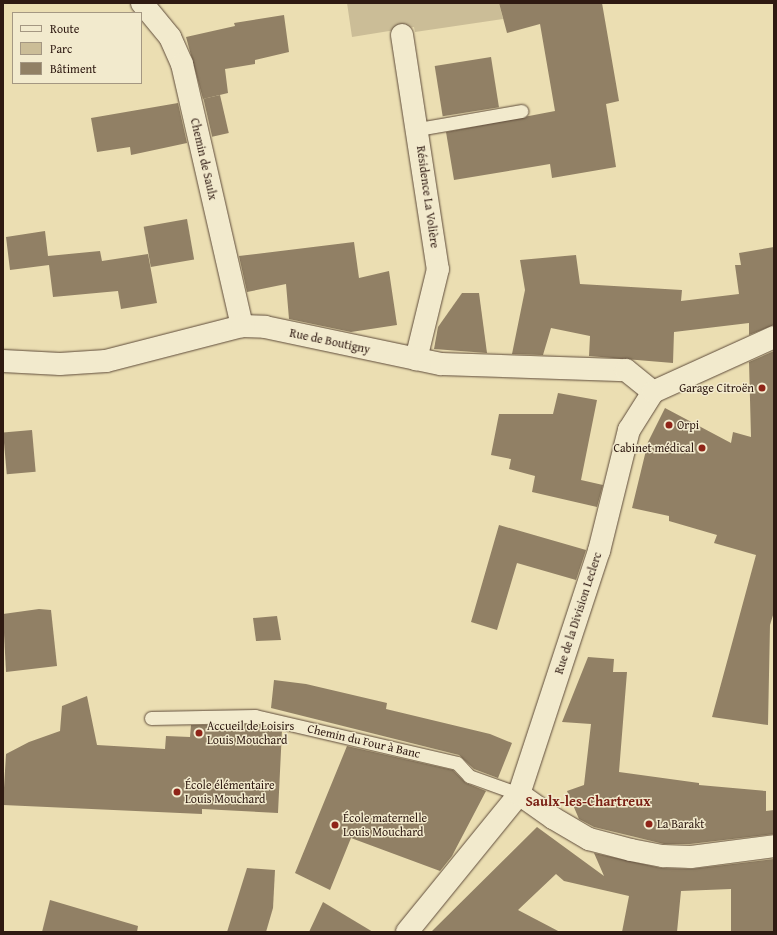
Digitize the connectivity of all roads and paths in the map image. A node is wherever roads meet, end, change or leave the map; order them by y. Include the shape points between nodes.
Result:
1 (142, 3) edge
2 (402, 35) dead end
3 (521, 111) dead end
4 (418, 129) junction
5 (242, 326) junction
6 (774, 337) edge
7 (416, 359) junction
8 (3, 361) edge
9 (653, 392) junction
10 (151, 718) dead end
11 (519, 794) junction
12 (774, 846) edge
13 (407, 932) edge

1 - 5 street, Chemin de Saulx via 170,37 182,64
2 - 4 street, Résidence La Volière
3 - 4 lane
4 - 7 street, Résidence La Volière via 438,269
5 - 7 street, Rue de Boutigny via 265,328
5 - 8 street, Rue de Boutigny via 106,361 60,364
6 - 9 street
7 - 9 street, Rue de Boutigny via 441,364 626,370
9 - 11 street, Rue de la Division Leclerc via 629,430 599,551
10 - 11 lane, Chemin du Four à Banc via 255,716 457,762 469,776
11 - 12 street via 553,818 590,839 631,850 663,856 691,857
11 - 13 street, Rue de la Division Leclerc

